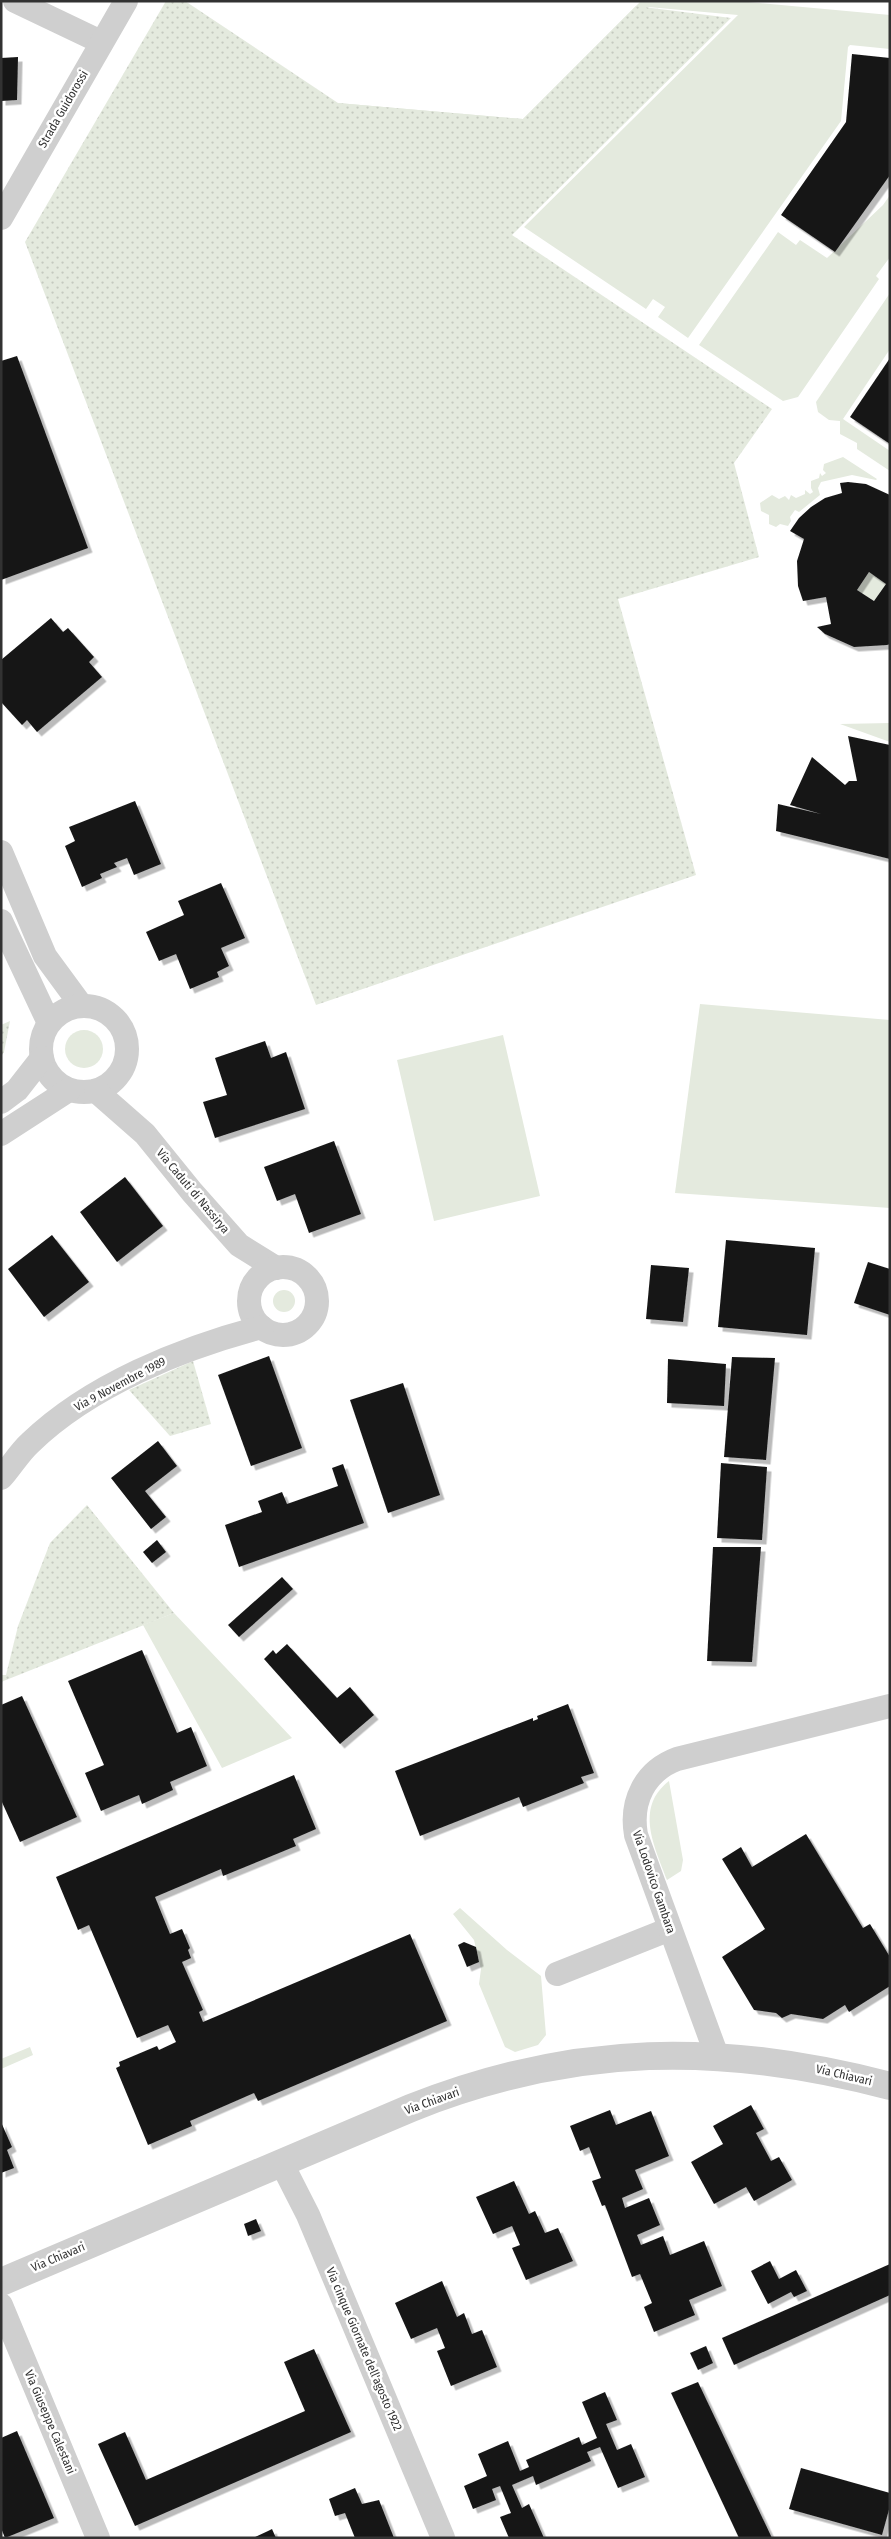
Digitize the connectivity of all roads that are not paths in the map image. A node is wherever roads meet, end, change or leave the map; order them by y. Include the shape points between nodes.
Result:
1 (15, 1) edge
2 (126, 1) edge
3 (101, 42) junction
4 (1, 218) edge
5 (1, 852) edge
6 (1, 921) edge
7 (82, 1005) junction
8 (49, 1023) junction
9 (42, 1058) junction
10 (120, 1074) junction
11 (69, 1090) junction
12 (96, 1091) junction
13 (1, 1102) edge
14 (1, 1134) edge
15 (145, 1134) junction
16 (241, 1247) junction
17 (276, 1268) junction
18 (254, 1284) junction
19 (262, 1327) junction
20 (1, 1478) edge
21 (890, 1706) edge
22 (670, 1929) junction
23 (557, 1974) dead end
24 (716, 2056) junction
25 (890, 2086) edge
26 (281, 2162) junction
27 (1, 2282) edge
28 (1, 2305) edge
29 (95, 2537) edge
30 (443, 2538) edge

1 - 3 street
2 - 3 street, Strada Guidorossi
3 - 4 street, Strada Guidorossi
5 - 7 street via 45,956
6 - 8 street
7 - 8 street via 58,1014
7 - 10 street via 108,1012 118,1021 128,1047
8 - 9 street via 43,1034
9 - 11 street via 47,1072
9 - 13 street via 17,1090
10 - 12 street via 114,1082
10 - 15 street, Via Caduti di Nassirya
11 - 12 street
11 - 14 street
12 - 15 street, Via Caduti di Nassirya
15 - 16 street, Via Caduti di Nassirya
16 - 17 street, Via Caduti di Nassirya
16 - 18 street, Via Caduti di Nassirya
17 - 18 street
17 - 19 street via 292,1268 306,1276 313,1284 317,1305 314,1315 300,1330 281,1335
18 - 19 street via 251,1312
19 - 20 street, Via 9 Novembre 1989 via 152,1363 70,1410 29,1444
21 - 22 street, Via Lodovico Gambara via 678,1759 664,1764 653,1774 643,1785 638,1798 635,1827
22 - 23 street
22 - 24 street, Via Lodovico Gambara
24 - 25 street, Via Chiavari via 808,2066
24 - 26 street, Via Chiavari via 608,2058 508,2076 429,2101
26 - 27 street, Via Chiavari
26 - 30 street, Via cinque Giornate dell'agosto 1922 via 308,2215
28 - 29 street, Via Giuseppe Calestani

